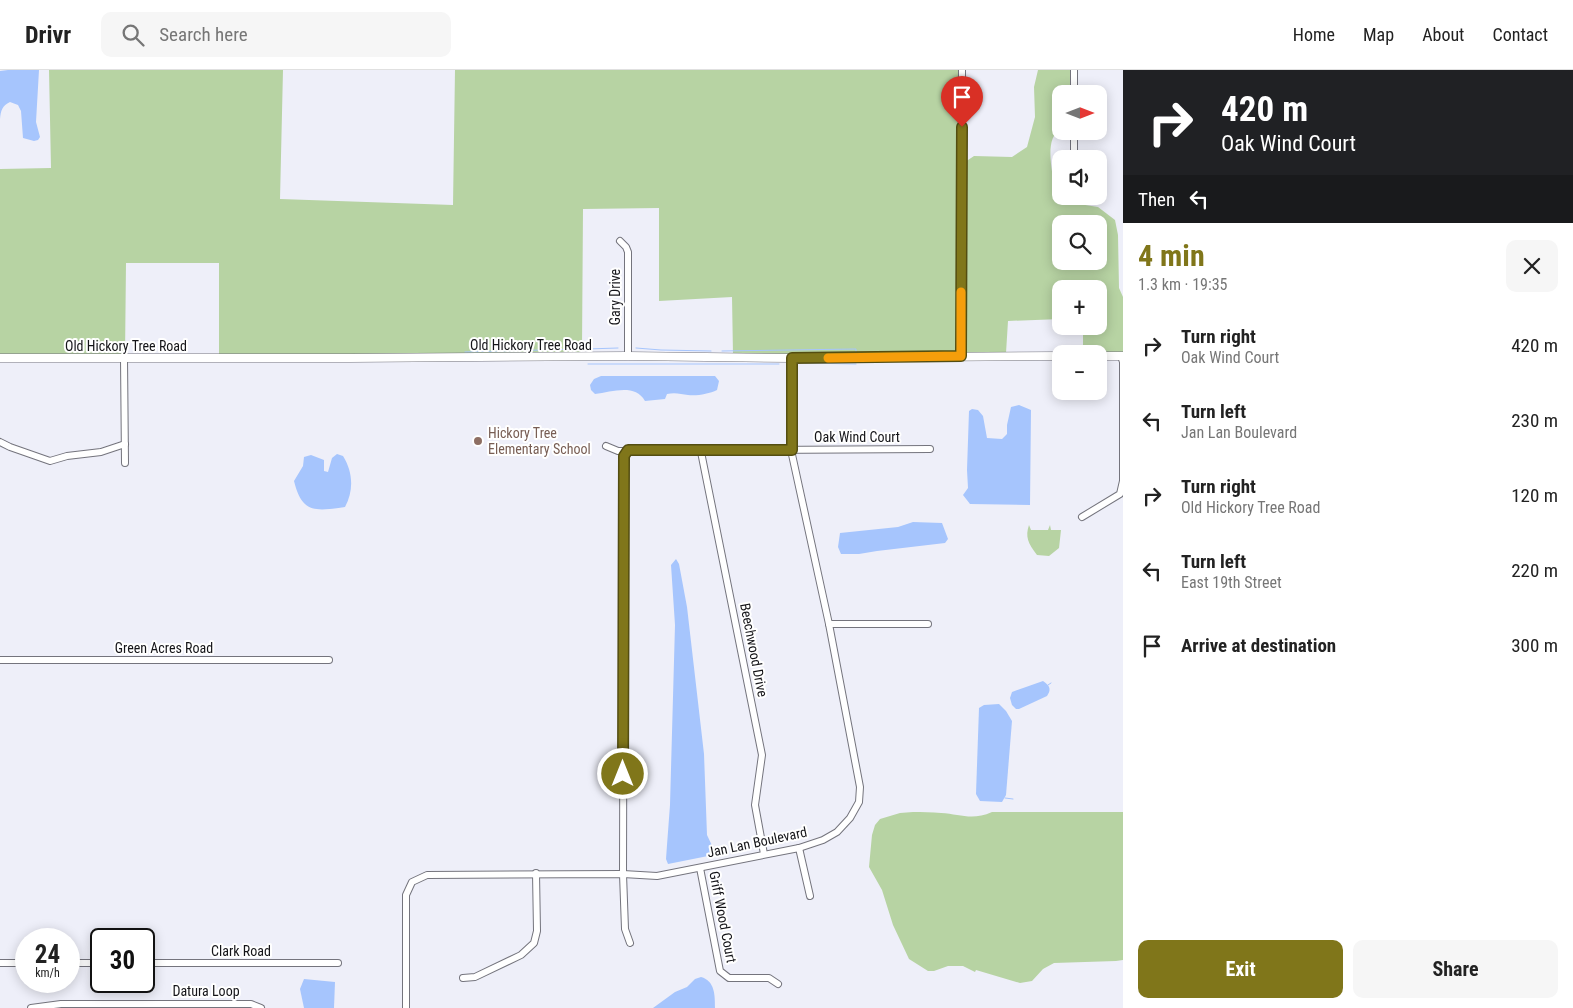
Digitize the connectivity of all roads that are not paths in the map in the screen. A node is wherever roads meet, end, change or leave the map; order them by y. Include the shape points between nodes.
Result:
1 (962, 70) edge
2 (1074, 70) edge
3 (1074, 85) edge
4 (620, 241) dead end
5 (628, 356) junction
6 (961, 356) junction
7 (1052, 356) edge
8 (1107, 356) edge
9 (1122, 356) edge
10 (0, 358) edge
11 (124, 358) junction
12 (792, 358) junction
13 (0, 442) edge
14 (125, 444) junction
15 (606, 446) dead end
16 (930, 449) dead end
17 (628, 450) junction
18 (792, 450) junction
19 (701, 452) junction
20 (125, 463) dead end
21 (1082, 517) dead end
22 (829, 624) junction
23 (928, 624) dead end
24 (0, 660) edge
25 (329, 660) dead end
26 (799, 848) junction
27 (764, 854) junction
28 (700, 868) junction
29 (536, 874) junction
30 (623, 874) junction
31 (810, 896) dead end
32 (630, 943) dead end
33 (0, 963) edge
34 (15, 963) edge
35 (155, 963) edge
36 (338, 963) dead end
37 (463, 978) dead end
38 (778, 984) dead end
39 (163, 1006) edge
40 (32, 1008) edge
41 (261, 1008) edge
42 (406, 1008) edge

1 - 6 street
2 - 3 street
4 - 5 street, Gary Drive via 628,252
5 - 11 street, Old Hickory Tree Road
5 - 12 street, Old Hickory Tree Road
6 - 7 street, Old Hickory Tree Road
6 - 12 street, Old Hickory Tree Road
8 - 9 street
9 - 21 street via 1123,481 1120,494
10 - 11 street, Old Hickory Tree Road
11 - 14 street
12 - 18 street, Jan Lan Boulevard
13 - 14 street via 50,462
14 - 20 street
15 - 17 street, Oak Wind Court via 618,451
16 - 18 street, Oak Wind Court
17 - 19 street, Oak Wind Court
17 - 30 street via 624,456
18 - 19 street, Oak Wind Court
18 - 22 street, Jan Lan Boulevard
19 - 27 street, Beechwood Drive via 762,755 755,805
22 - 23 street
22 - 26 street, Jan Lan Boulevard via 860,787 859,802 837,832
24 - 25 street, Green Acres Road
26 - 27 street, Jan Lan Boulevard
26 - 31 street
27 - 28 street, Jan Lan Boulevard
28 - 30 street, Jan Lan Boulevard via 657,876
28 - 38 street, Griff Wood Court via 720,972 729,978 769,978
29 - 30 street, Jan Lan Boulevard
29 - 37 street via 537,931 534,943 521,955 483,974
29 - 42 street, Jan Lan Boulevard via 427,875 412,882 406,895
30 - 32 street via 625,930
33 - 34 street
35 - 36 street, Clark Road
39 - 40 street, Datura Loop via 60,1004
39 - 41 street, Datura Loop via 251,1004

